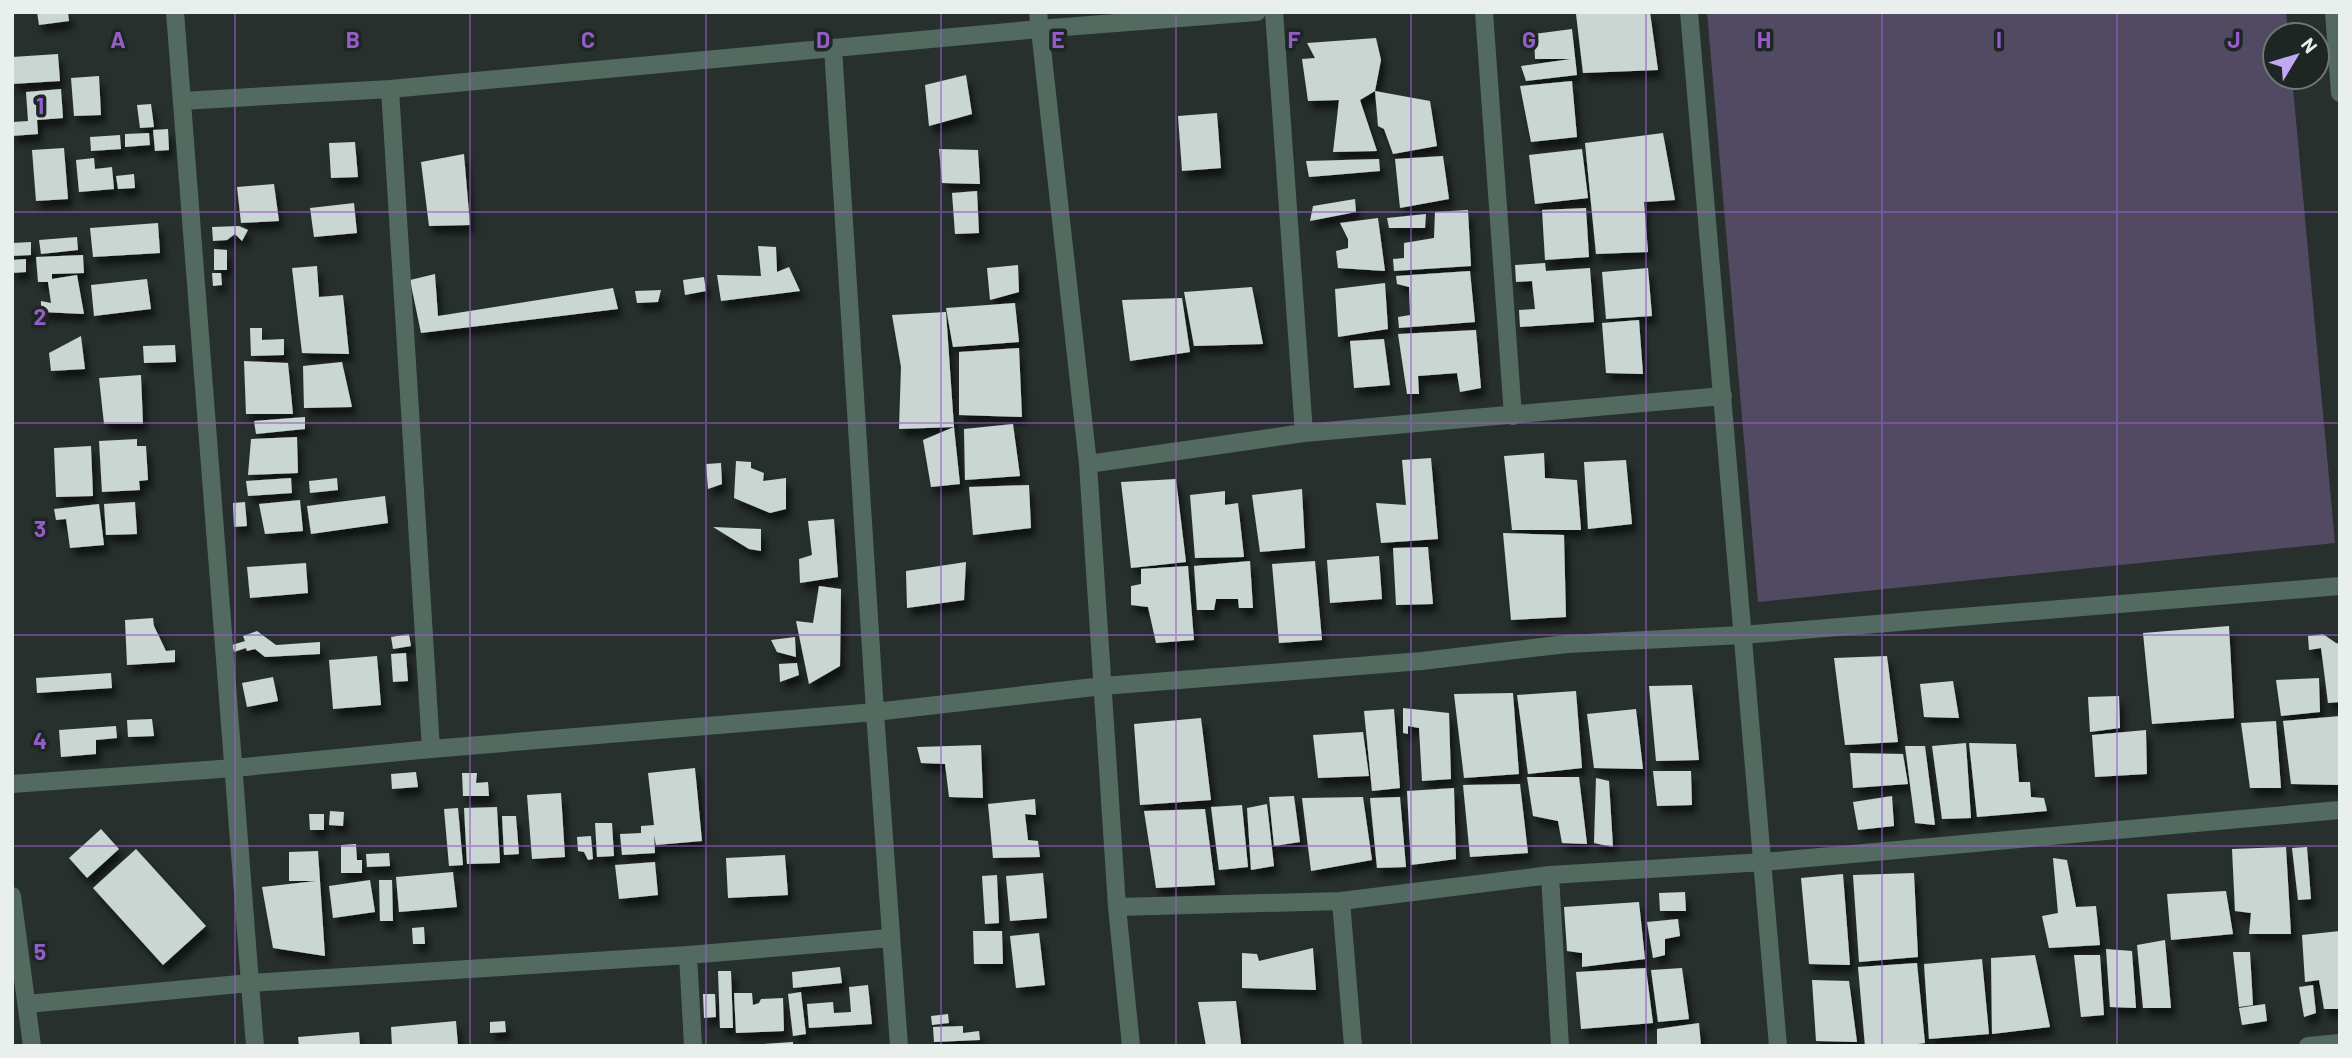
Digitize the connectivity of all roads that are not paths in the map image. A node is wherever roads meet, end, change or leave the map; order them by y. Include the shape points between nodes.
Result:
1 (175, 12) edge
2 (1257, 12) edge
3 (1274, 12) edge
4 (1484, 12) edge
5 (1689, 12) edge
6 (2334, 12) edge
7 (1038, 21) edge
8 (833, 48) junction
9 (390, 89) junction
10 (2340, 93) edge
11 (182, 101) junction
12 (1723, 396) junction
13 (1513, 416) junction
14 (1304, 433) junction
15 (1088, 464) junction
16 (2340, 586) edge
17 (1742, 635) junction
18 (1103, 686) junction
19 (875, 712) junction
20 (431, 748) junction
21 (234, 768) junction
22 (12, 784) edge
23 (2340, 810) edge
24 (1764, 862) junction
25 (1550, 875) junction
26 (12, 896) edge
27 (1341, 901) junction
28 (1117, 906) junction
29 (890, 937) junction
30 (688, 955) junction
31 (250, 984) junction
32 (27, 1004) junction
33 (2340, 1043) edge
34 (32, 1046) edge
35 (255, 1046) edge
36 (693, 1046) edge
37 (899, 1046) edge
38 (1131, 1046) edge
39 (1353, 1046) edge
40 (1560, 1046) edge
41 (1778, 1046) edge
42 (2308, 1046) edge

1 - 11 street
2 - 7 street
3 - 14 street
4 - 13 street
5 - 12 street
6 - 10 street
7 - 8 street
7 - 15 street
8 - 9 street
8 - 19 street
9 - 11 street
9 - 20 street
11 - 21 street
12 - 13 street
12 - 17 street
13 - 14 street
14 - 15 street
15 - 18 street
16 - 17 street
17 - 18 street via 1567,644 1422,661
17 - 24 street
18 - 19 street
18 - 28 street
19 - 20 street
19 - 29 street
20 - 21 street
21 - 22 street
21 - 31 street
23 - 24 street
24 - 25 street
24 - 41 street
25 - 27 street
25 - 40 street
26 - 32 street
27 - 28 street
27 - 39 street
28 - 38 street
29 - 30 street
29 - 37 street
30 - 31 street
30 - 36 street
31 - 32 street
31 - 35 street
32 - 34 street
33 - 42 street

